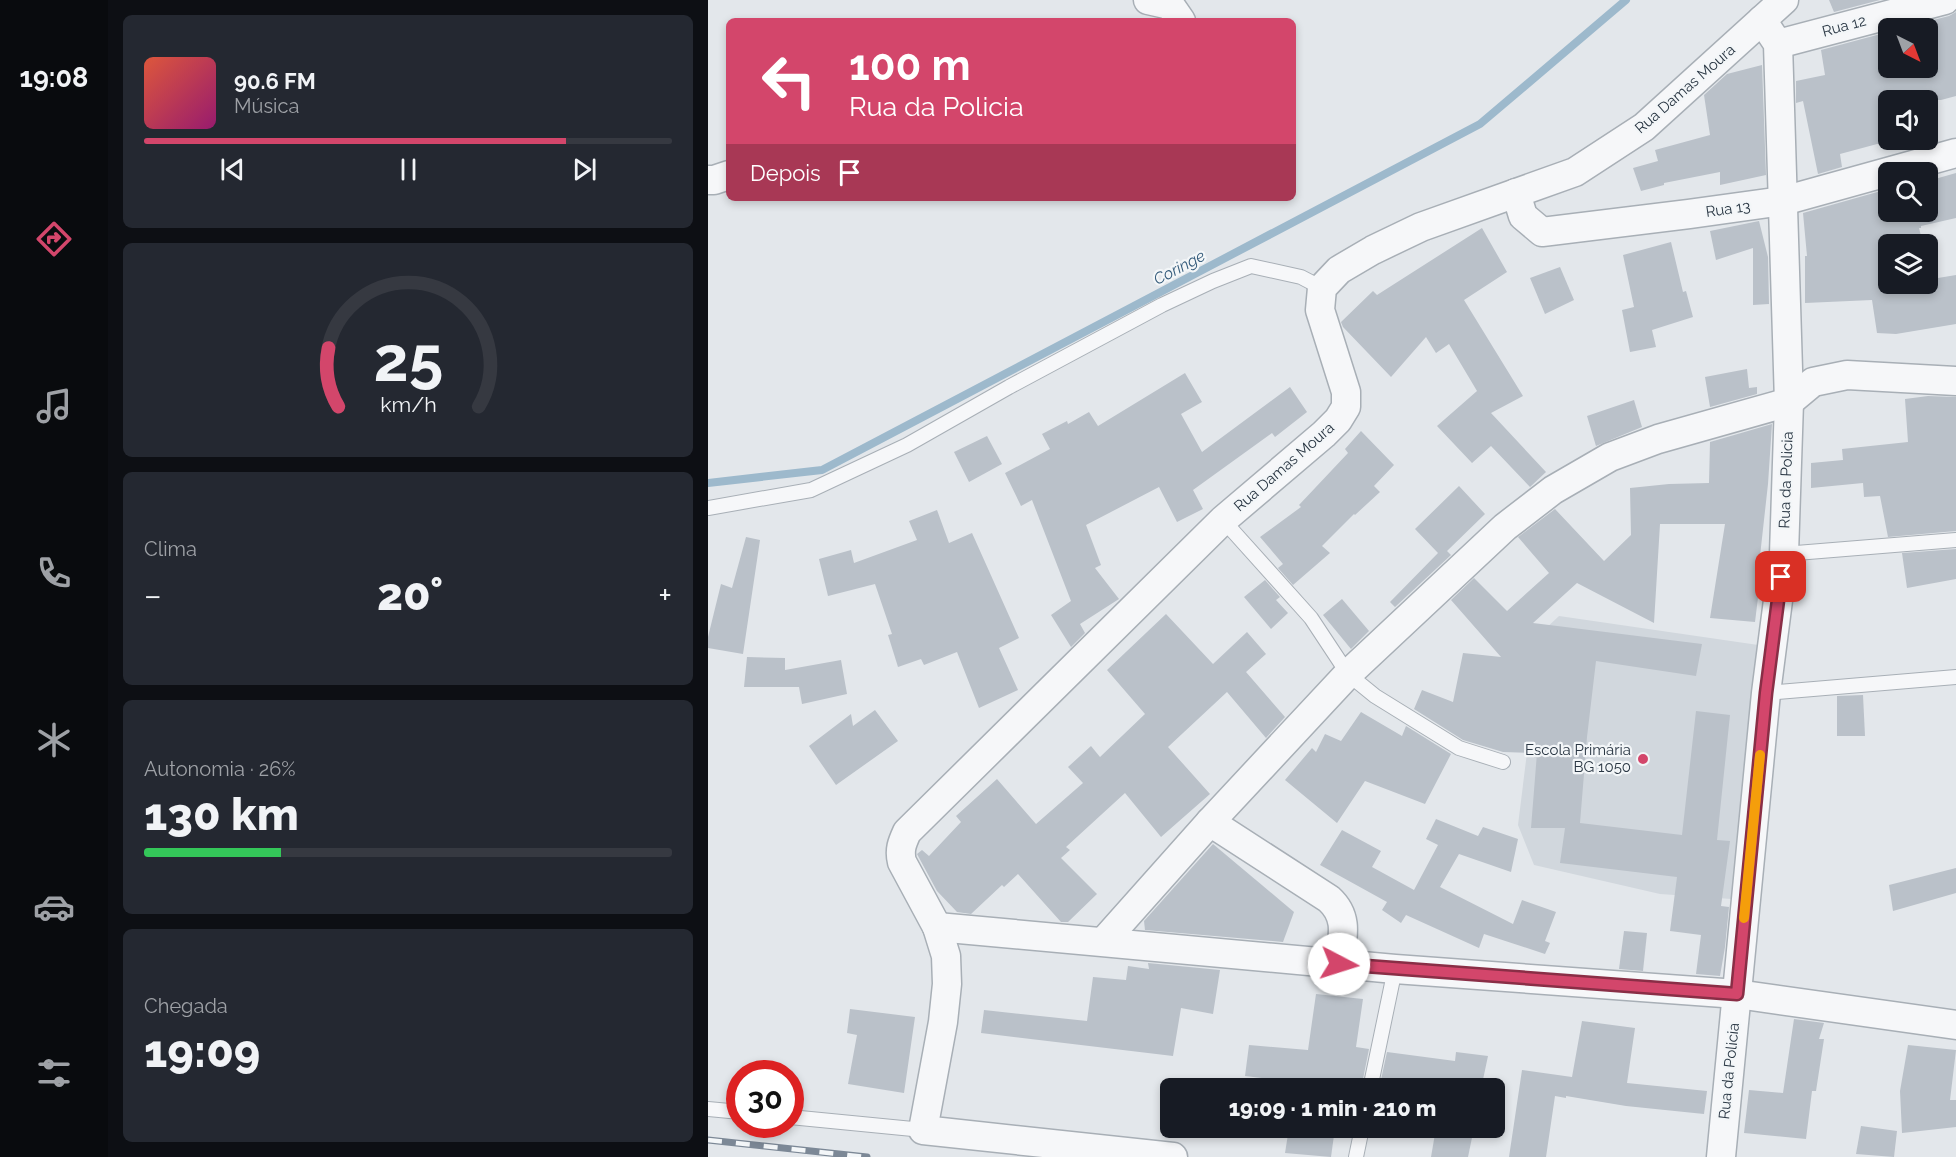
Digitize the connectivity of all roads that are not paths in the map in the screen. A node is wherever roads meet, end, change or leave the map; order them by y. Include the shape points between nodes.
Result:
1 (1148, 0) edge
2 (1784, 0) edge
3 (1945, 0) edge
4 (1179, 18) edge
5 (1762, 20) junction
6 (1778, 44) junction
7 (1956, 153) edge
8 (726, 176) edge
9 (708, 180) edge
10 (1516, 193) junction
11 (1783, 201) junction
12 (1322, 288) junction
13 (1956, 381) edge
14 (1789, 402) junction
15 (708, 508) edge
16 (1223, 520) junction
17 (1956, 540) edge
18 (1784, 554) junction
19 (1347, 674) junction
20 (1956, 677) edge
21 (1766, 693) junction
22 (1503, 762) dead end
23 (1210, 822) junction
24 (937, 927) junction
25 (1104, 941) junction
26 (1339, 964) junction
27 (1395, 969) junction
28 (1737, 994) junction
29 (1956, 1024) edge
30 (1372, 1078) edge
31 (708, 1109) edge
32 (726, 1111) edge
33 (804, 1118) edge
34 (923, 1130) junction
35 (1360, 1138) edge
36 (1173, 1157) edge
37 (1356, 1157) edge
38 (1721, 1157) edge

1 - 4 street via 1170,5
2 - 5 street, Rua Damas Moura
3 - 6 street, Rua 12
5 - 6 street
5 - 10 street, Rua Damas Moura via 1644,127 1575,172
6 - 11 street, Rua da Policia
7 - 11 street, Rua 13
8 - 9 street
10 - 11 street, Rua 13 via 1523,216 1542,232
10 - 12 street, Rua Damas Moura via 1421,227 1373,250 1340,270
11 - 14 street, Rua da Policia
12 - 15 lane via 1301,277 1251,266 1162,305 908,445 811,490
12 - 16 street, Rua Damas Moura via 1320,309 1346,392 1346,407 1324,434
13 - 14 street via 1847,375 1813,382
14 - 18 street, Rua da Policia
14 - 19 street via 1658,439 1610,457 1554,490 1506,527
16 - 19 lane via 1311,618
16 - 24 street, Rua Damas Moura via 907,832 900,853
17 - 18 lane
18 - 21 street, Rua da Policia
19 - 22 lane via 1459,748
19 - 23 street
20 - 21 lane
21 - 28 street, Rua da Policia
23 - 25 street
23 - 26 street via 1339,908 1344,928
24 - 25 street
24 - 34 street via 946,956 947,984
25 - 26 street
26 - 27 street
27 - 28 street
27 - 30 lane
28 - 29 street
28 - 38 street, Rua da Policia
31 - 32 lane
33 - 34 lane
34 - 36 street
35 - 37 lane

